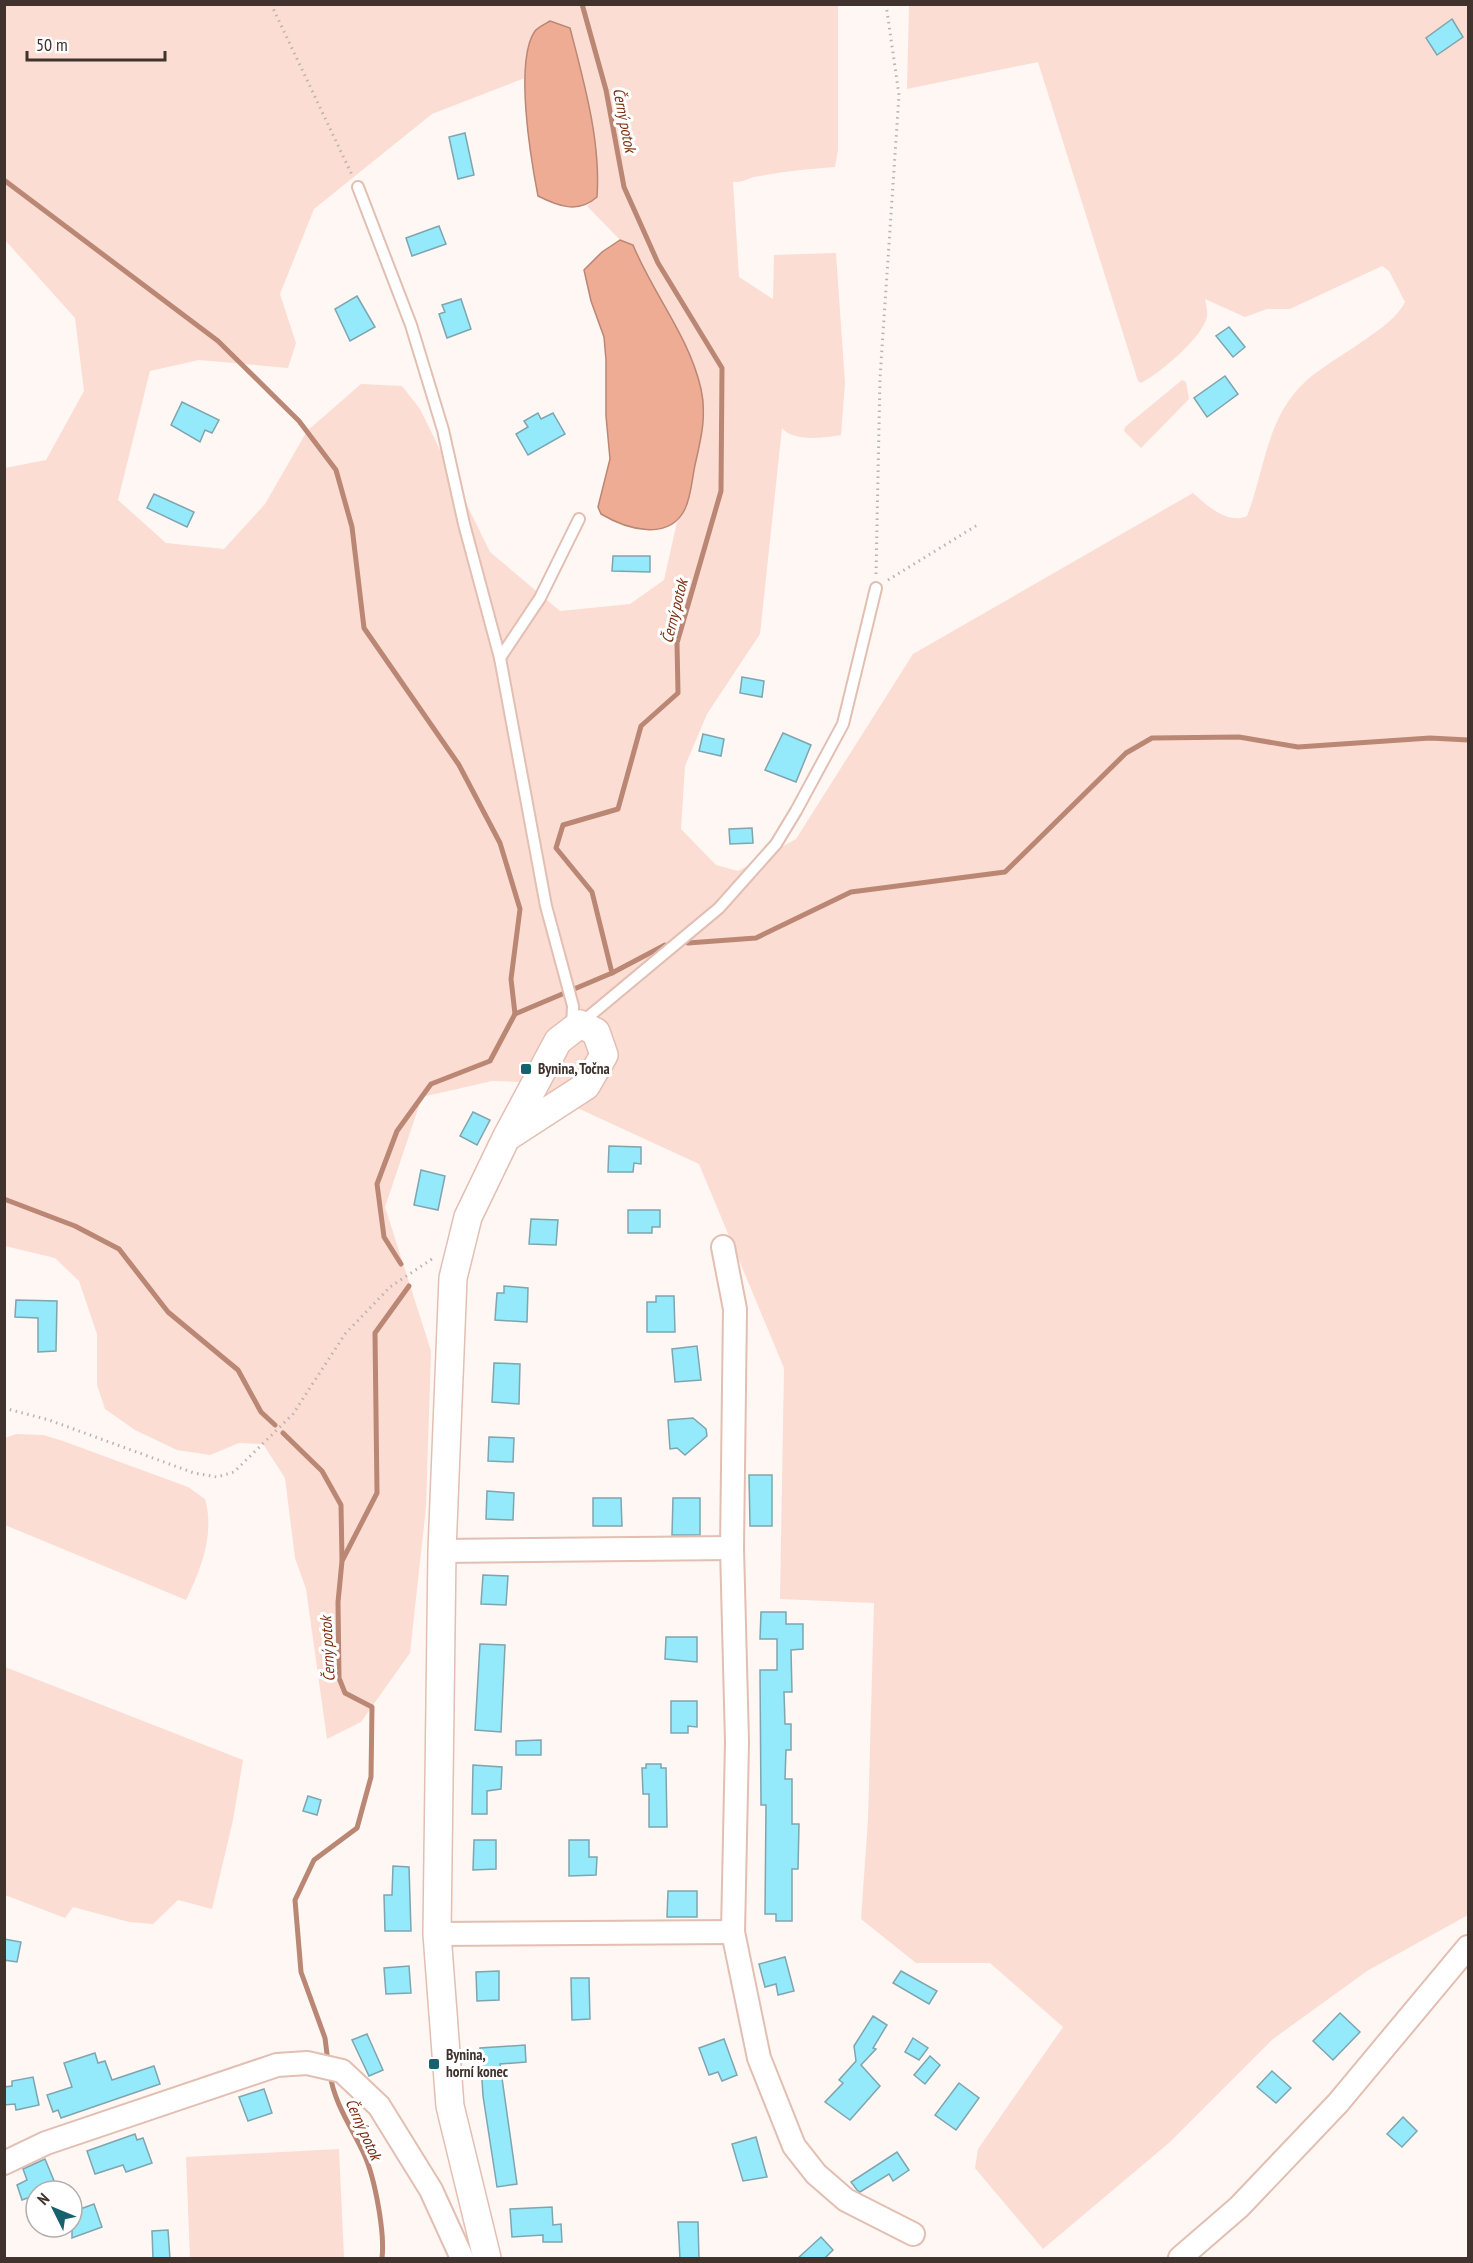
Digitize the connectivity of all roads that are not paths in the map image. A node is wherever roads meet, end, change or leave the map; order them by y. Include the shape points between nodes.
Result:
1 (358, 187) road end
2 (579, 519) dead end
3 (876, 588) road end
4 (500, 658) junction
5 (576, 1028) junction
6 (506, 1138) junction
7 (723, 1247) dead end
8 (732, 1548) junction
9 (442, 1551) junction
10 (733, 1932) junction
11 (437, 1935) junction
12 (1468, 1947) edge
13 (4, 2163) edge
14 (913, 2234) dead end
15 (462, 2259) edge
16 (487, 2259) edge
17 (1180, 2259) edge

1 - 4 lane via 411,325 440,420
2 - 4 lane via 540,598
3 - 5 lane via 843,724 776,844 719,908
4 - 5 lane via 546,906 572,999
5 - 6 street via 558,1041
5 - 6 street via 596,1032 604,1055 586,1086
6 - 9 street via 468,1217 453,1278
7 - 8 street via 735,1309
8 - 9 street
8 - 10 street via 737,1742
9 - 11 street
10 - 11 street
10 - 14 street via 759,2058 794,2146 816,2174 846,2200
11 - 16 street via 450,2106
12 - 17 street via 1338,2103 1239,2207
13 - 15 street via 46,2144 277,2065 317,2065 342,2071 379,2106 431,2190

